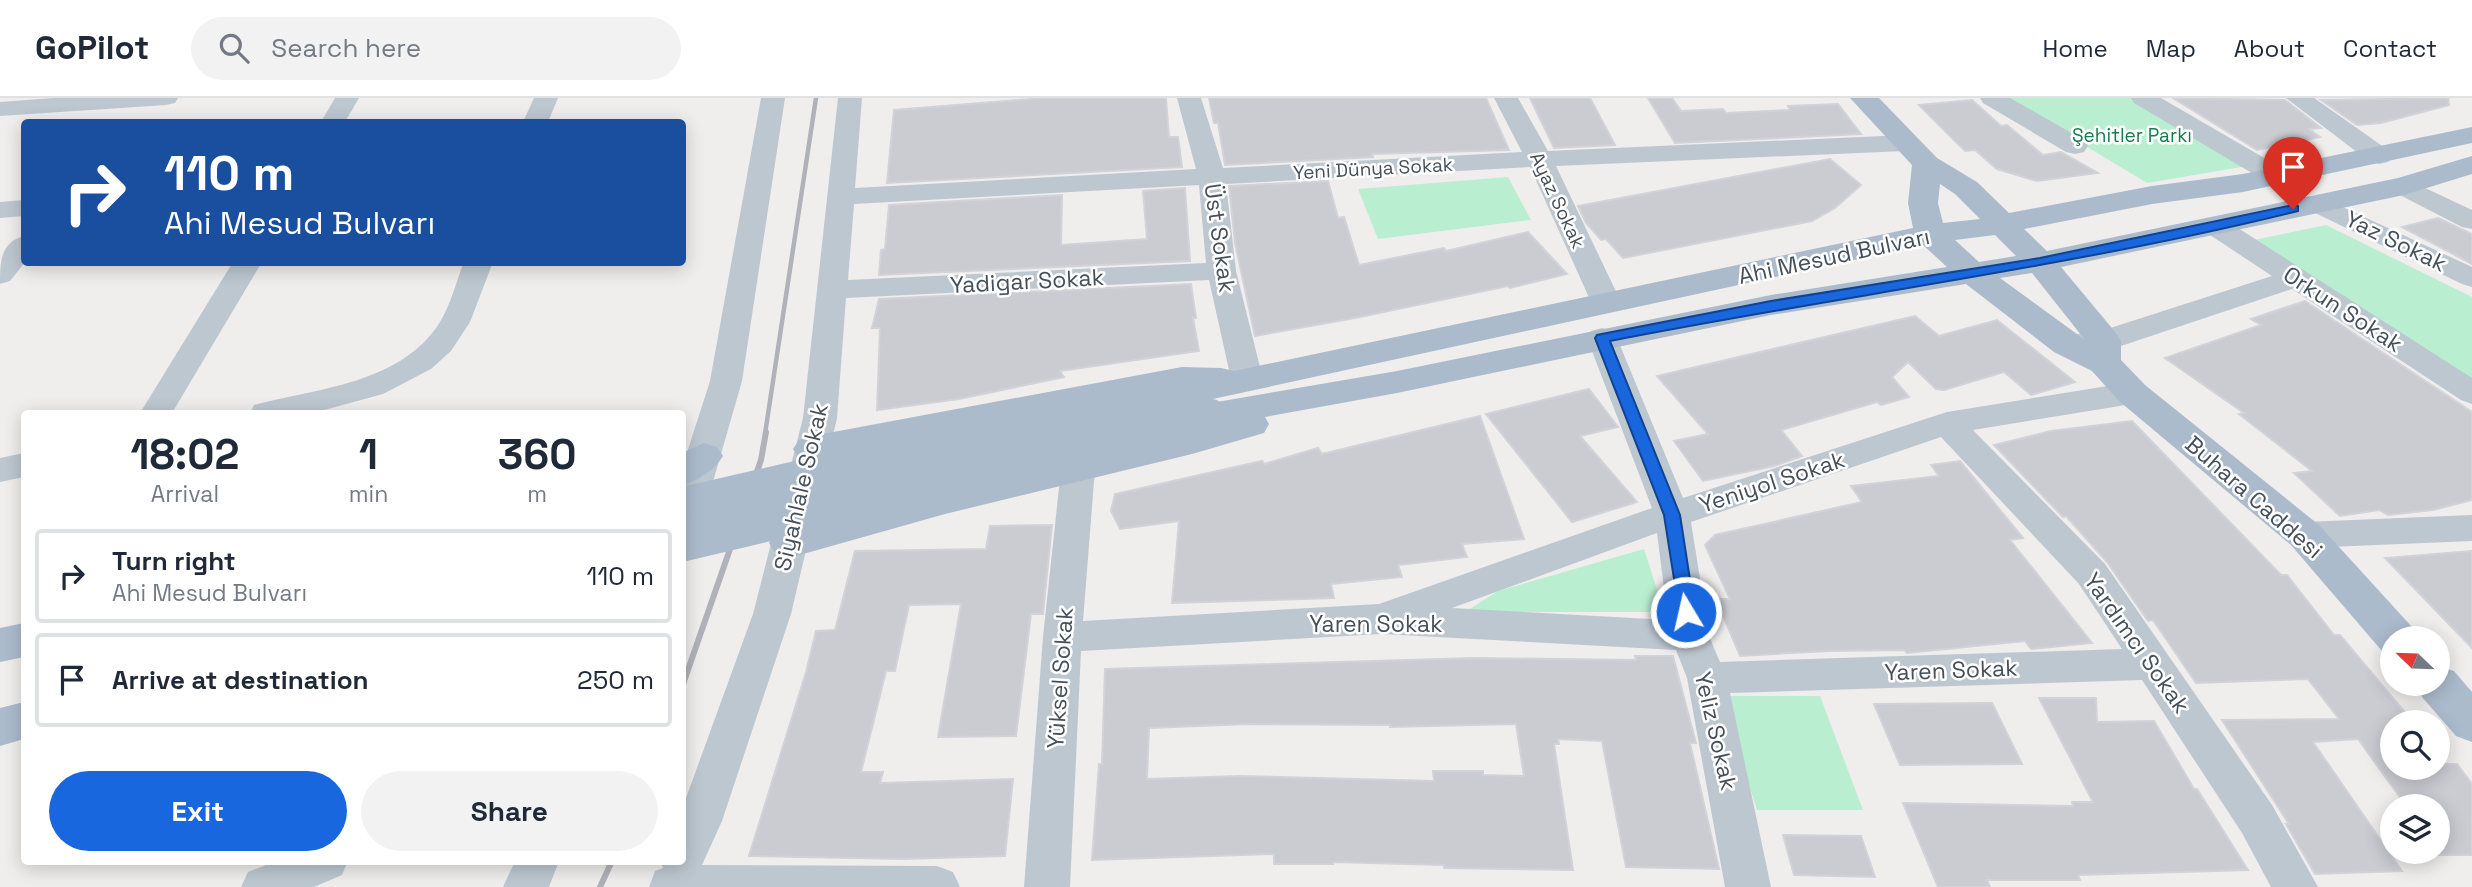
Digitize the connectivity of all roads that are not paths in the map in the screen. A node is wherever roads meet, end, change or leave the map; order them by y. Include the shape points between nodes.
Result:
1 (166, 98) edge
2 (348, 98) edge
3 (546, 98) edge
4 (773, 98) edge
5 (850, 98) edge
6 (1189, 98) edge
7 (1506, 98) edge
8 (1864, 98) edge
9 (1993, 98) edge
10 (2143, 98) edge
11 (2298, 98) edge
12 (141, 99) edge
13 (0, 109) edge
14 (124, 119) edge
15 (335, 119) edge
16 (537, 119) edge
17 (2472, 135) edge
18 (2075, 146) dead end
19 (1916, 153) junction
20 (2379, 156) junction
21 (1540, 161) junction
22 (2472, 165) edge
23 (2276, 176) junction
24 (1212, 177) junction
25 (2404, 186) junction
26 (841, 197) junction
27 (2319, 204) junction
28 (21, 208) edge
29 (0, 210) edge
30 (2472, 220) edge
31 (2003, 223) junction
32 (2214, 225) junction
33 (1930, 234) junction
34 (21, 249) edge
35 (2040, 262) junction
36 (246, 266) edge
37 (477, 266) edge
38 (1221, 271) junction
39 (1971, 272) junction
40 (0, 275) edge
41 (2296, 278) junction
42 (2472, 278) edge
43 (832, 290) junction
44 (1604, 321) junction
45 (2104, 352) junction
46 (1247, 379) junction
47 (1397, 382) junction
48 (2132, 393) junction
49 (2472, 393) edge
50 (1205, 402) junction
51 (158, 410) edge
52 (278, 410) edge
53 (1947, 423) junction
54 (924, 427) junction
55 (812, 449) junction
56 (693, 464) edge
57 (21, 466) edge
58 (1078, 469) junction
59 (0, 470) edge
60 (945, 500) junction
61 (686, 504) edge
62 (686, 508) edge
63 (1672, 515) junction
64 (2472, 528) edge
65 (2305, 535) junction
66 (686, 539) edge
67 (789, 543) junction
68 (1381, 619) junction
69 (2386, 626) edge
70 (1690, 636) junction
71 (1062, 637) junction
72 (21, 640) edge
73 (0, 645) edge
74 (21, 663) edge
75 (2152, 664) junction
76 (0, 668) edge
77 (1707, 678) junction
78 (2448, 696) edge
79 (21, 697) edge
80 (0, 702) edge
81 (21, 722) edge
82 (2472, 723) edge
83 (0, 727) edge
84 (686, 853) edge
85 (316, 865) edge
86 (535, 865) edge
87 (677, 874) edge
88 (264, 887) edge
89 (526, 887) edge
90 (937, 887) edge
91 (1047, 887) edge
92 (1748, 887) edge
93 (2295, 887) edge

1 - 12 street
2 - 15 street
3 - 16 street
4 - 56 street via 726,381
5 - 26 street, Siyahlale Sokak
6 - 24 street, Üst Sokak
7 - 21 street, Ayaz Sokak
8 - 19 main road, Buhara Caddesi
9 - 18 street
10 - 23 street
11 - 20 street
12 - 13 street
12 - 14 street
17 - 20 main road, Ahi Mesud Bulvarı
19 - 21 street, Yeni Dünya Sokak
19 - 31 main road, Buhara Caddesi via 1966,188
19 - 33 main road
20 - 23 main road, Ahi Mesud Bulvarı
21 - 24 street, Yeni Dünya Sokak
21 - 44 street, Ayaz Sokak
22 - 25 main road, Ahi Mesud Bulvarı
23 - 31 main road, Ahi Mesud Bulvarı
24 - 26 street, Yeni Dünya Sokak
24 - 38 street, Üst Sokak
25 - 27 main road, Ahi Mesud Bulvarı
25 - 30 street
26 - 43 street, Siyahlale Sokak
27 - 32 main road, Ahi Mesud Bulvarı
27 - 42 street, Yaz Sokak
28 - 29 street
31 - 33 main road, Ahi Mesud Bulvarı
31 - 35 main road, Buhara Caddesi
32 - 35 main road, Ahi Mesud Bulvarı
32 - 41 street, Orkun Sokak
33 - 39 main road
33 - 44 main road, Ahi Mesud Bulvarı
34 - 40 street
35 - 39 main road, Ahi Mesud Bulvarı
35 - 45 main road, Buhara Caddesi
36 - 51 street
37 - 52 street via 454,324 420,361 353,392
38 - 43 street, Yadigar Sokak
38 - 46 street, Üst Sokak
39 - 44 main road, Ahi Mesud Bulvarı via 1771,305
39 - 45 main road via 2066,344
41 - 45 street
41 - 49 street, Orkun Sokak
43 - 55 street, Siyahlale Sokak via 820,418
44 - 46 main road, Ahi Mesud Bulvarı via 1414,346
44 - 47 main road, Ahi Mesud Bulvarı
44 - 63 street, Yeliz Sokak
45 - 48 main road, Buhara Caddesi
46 - 50 main road, Ahi Mesud Bulvarı
46 - 54 main road via 1182,379
47 - 50 main road, Ahi Mesud Bulvarı
47 - 58 main road
48 - 53 street, Yeniyol Sokak
48 - 65 main road, Buhara Caddesi
50 - 62 main road, bridge
50 - 66 main road, bridge
53 - 63 street, Yeniyol Sokak
53 - 75 street, Yardımcı Sokak via 2092,574
54 - 55 main road
54 - 60 main road via 881,450 880,476 898,497
55 - 67 street, Siyahlale Sokak
56 - 61 street
57 - 59 street
58 - 60 main road
58 - 71 street, Yüksel Sokak
60 - 67 main road
63 - 68 street, Yeniyol Sokak
63 - 70 street, Yeliz Sokak
64 - 65 street
65 - 69 main road, Buhara Caddesi
67 - 84 street, Siyahlale Sokak via 772,614
68 - 70 street, Yaren Sokak
68 - 71 street, Yaren Sokak
70 - 77 street, Yeliz Sokak
71 - 91 street, Yüksel Sokak
72 - 73 main road
74 - 76 main road
75 - 77 street, Yaren Sokak
75 - 93 street, Yardımcı Sokak via 2257,819
77 - 92 street, Yeliz Sokak
78 - 82 main road
79 - 80 main road
81 - 83 main road
85 - 88 street
86 - 89 street
87 - 90 street

